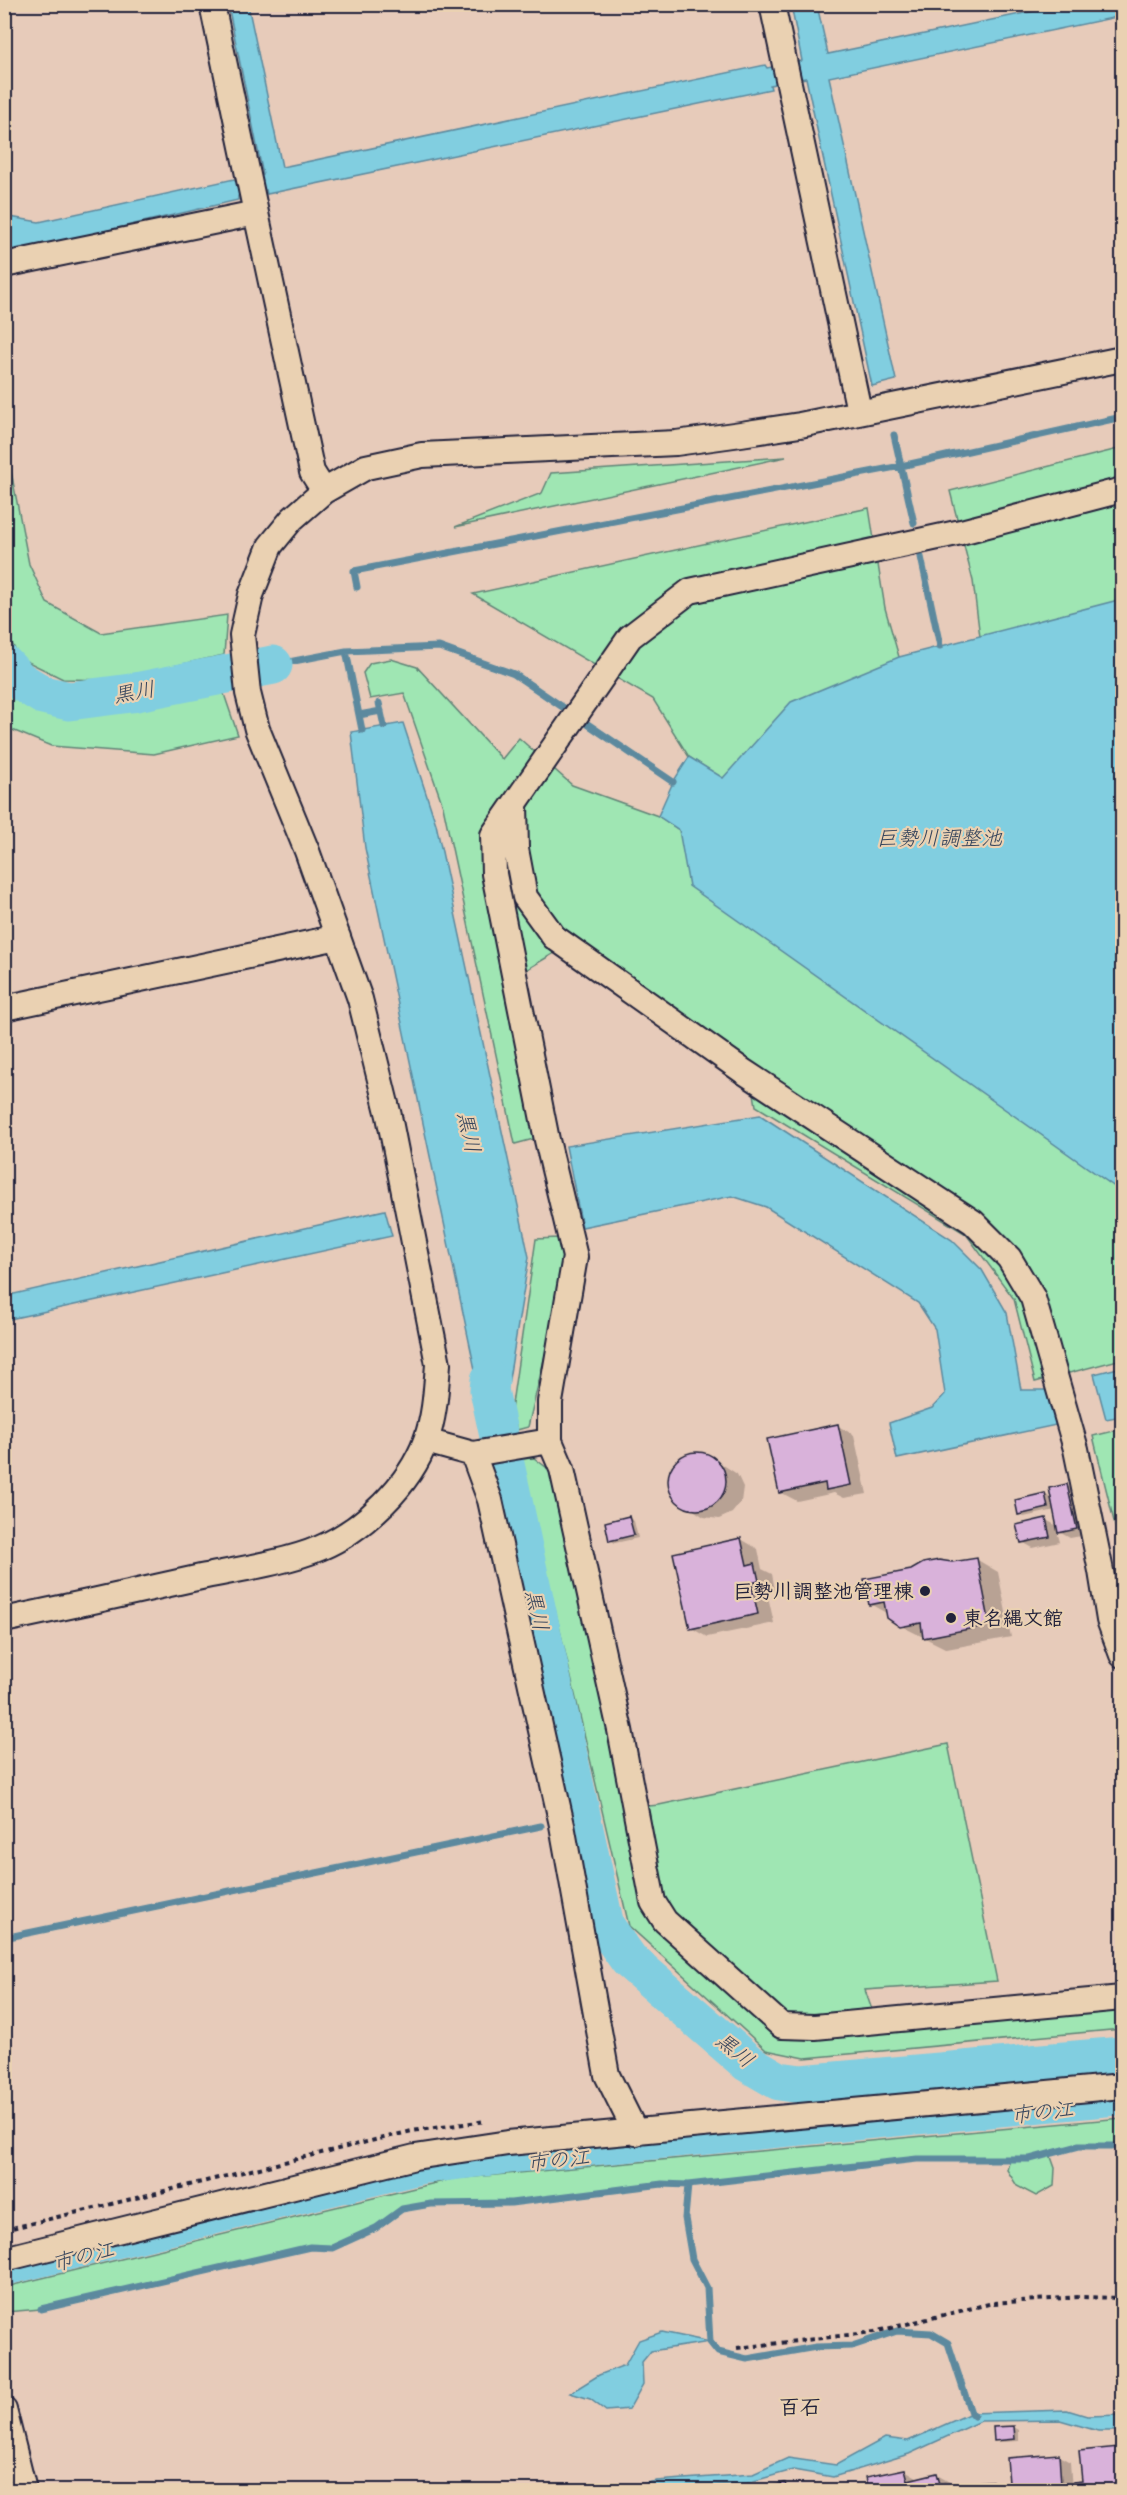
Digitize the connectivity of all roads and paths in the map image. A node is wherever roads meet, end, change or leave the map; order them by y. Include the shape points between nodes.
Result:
1 (212, 4) edge
2 (772, 4) edge
3 (255, 207) junction
4 (4, 265) edge
5 (1122, 359) edge
6 (859, 411) junction
7 (1122, 490) edge
8 (324, 491) junction
9 (515, 804) junction
10 (338, 937) junction
11 (4, 1008) edge
12 (426, 1441) junction
13 (550, 1441) junction
14 (473, 1454) junction
15 (4, 1620) edge
16 (1122, 1655) edge
17 (1122, 1998) edge
18 (1122, 2086) edge
19 (636, 2133) junction
20 (4, 2259) edge
21 (1122, 2298) edge
22 (737, 2348) dead end
23 (4, 2410) edge
24 (24, 2490) edge

1 - 3 street
2 - 6 street
3 - 4 street
3 - 8 street via 312,472
5 - 6 street
6 - 8 street via 800,425 676,443 422,455 366,467
7 - 9 street via 961,532 690,591 630,637
8 - 10 street via 292,519 270,546 251,595 242,635 248,693 257,729
9 - 13 street via 493,835 494,874 547,1140 575,1257 550,1402
9 - 16 street via 516,849 525,897 554,937 743,1071 973,1222 1009,1258 1033,1298 1076,1449 1109,1620
10 - 11 street
10 - 12 street via 360,999 389,1116 438,1364 436,1397
12 - 14 street
12 - 15 street via 401,1484 383,1505 353,1531 319,1549
13 - 14 street
13 - 17 street via 562,1469 626,1729 653,1902 665,1921 782,2026 815,2027
14 - 19 street via 490,1500 562,1825 607,2074
18 - 19 street
19 - 20 street via 508,2143 415,2157
21 - 22 path via 993,2303 874,2332
23 - 24 street

